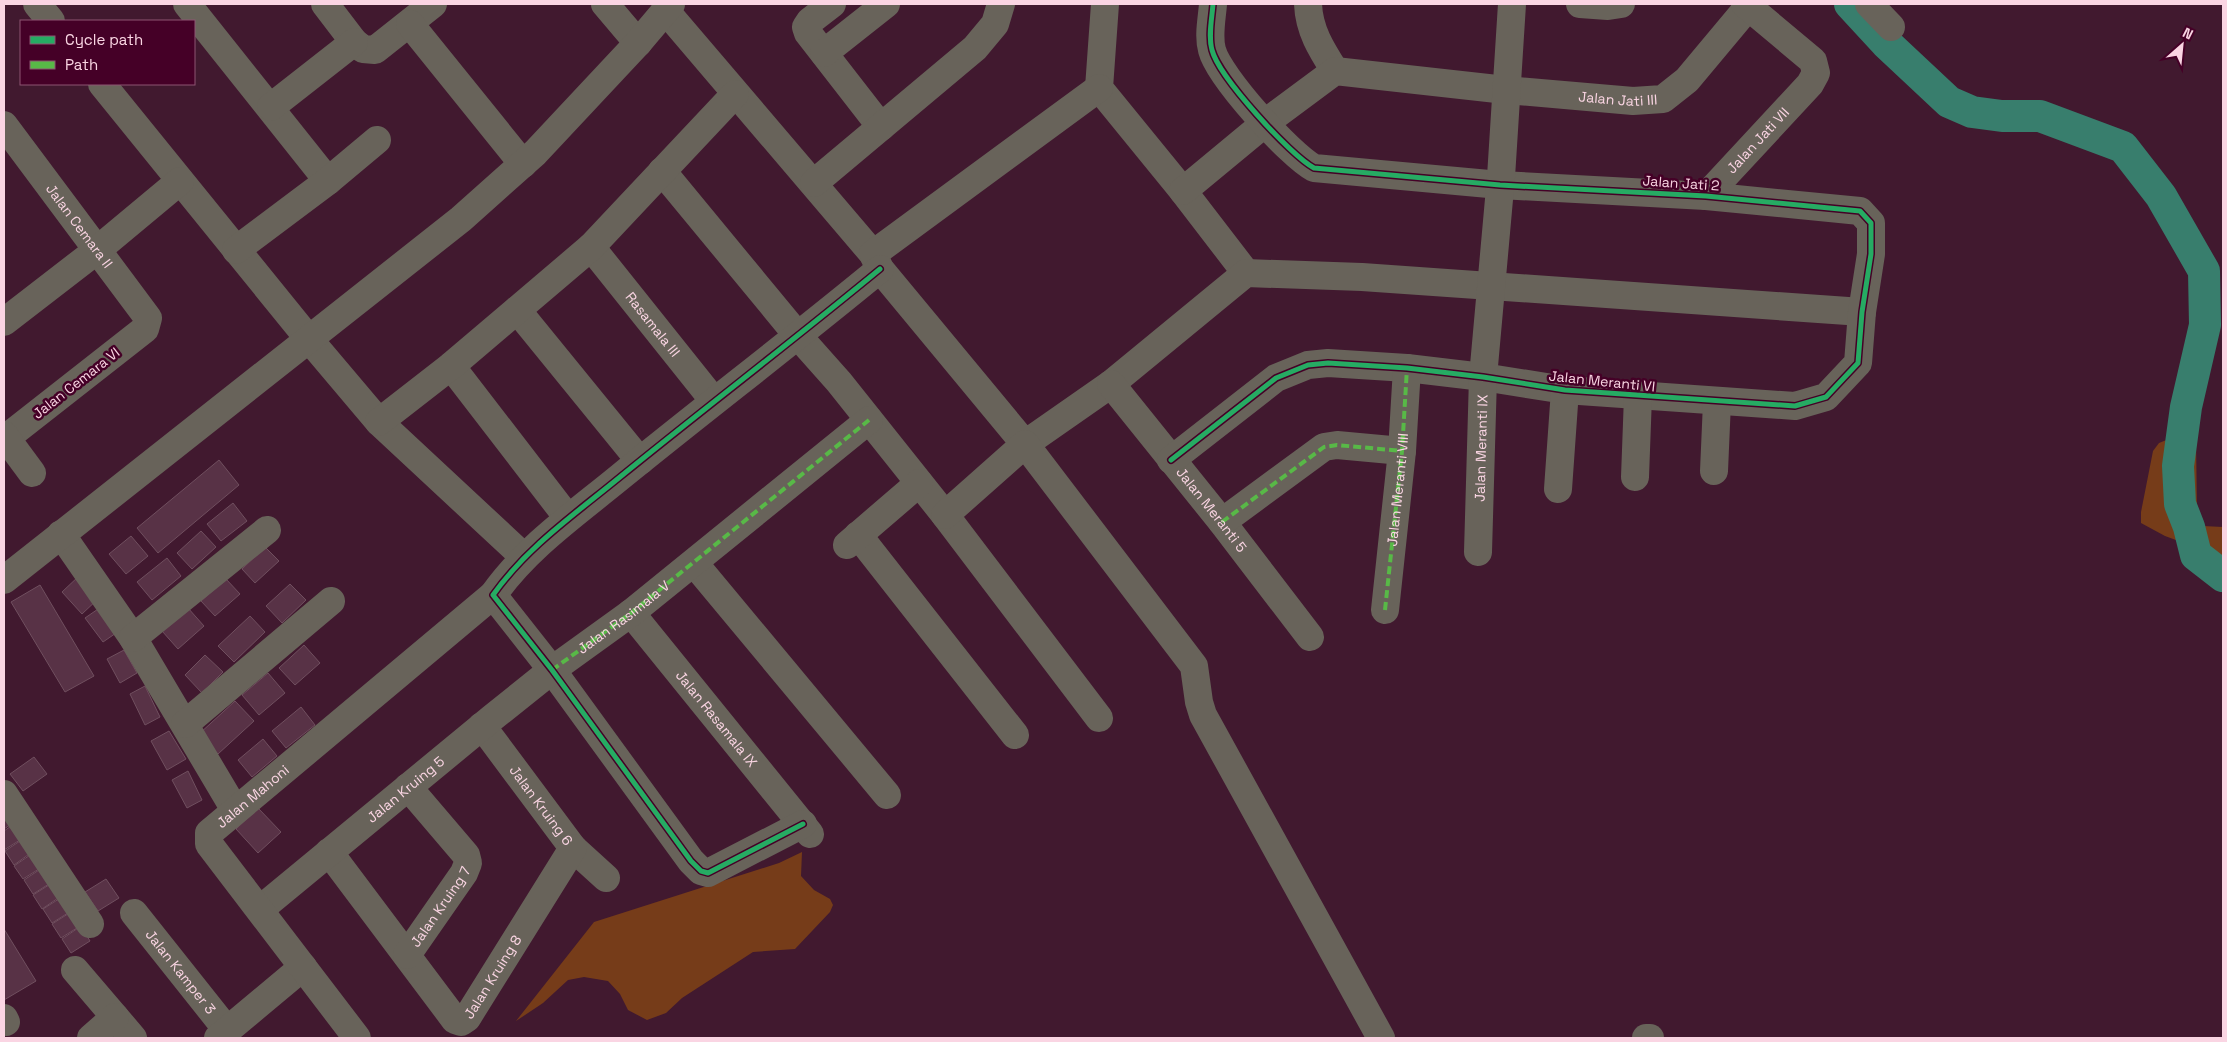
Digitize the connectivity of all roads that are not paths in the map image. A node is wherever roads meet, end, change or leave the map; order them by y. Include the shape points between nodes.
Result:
1 (37, 4) edge
2 (187, 4) edge
3 (325, 4) edge
4 (433, 4) edge
5 (605, 4) edge
6 (832, 4) edge
7 (886, 4) edge
8 (1001, 4) edge
9 (1105, 4) edge
10 (1213, 4) edge
11 (1308, 4) edge
12 (1512, 4) edge
13 (1580, 4) edge
14 (1621, 4) edge
15 (1869, 4) edge
16 (1747, 5) edge
17 (668, 7) edge
18 (50, 20) edge
19 (410, 24) junction
20 (1891, 27) dead end
21 (354, 42) junction
22 (638, 43) junction
23 (824, 53) junction
24 (1334, 71) junction
25 (103, 85) edge
26 (1099, 88) junction
27 (1506, 90) junction
28 (735, 94) junction
29 (271, 107) junction
30 (1265, 123) junction
31 (4, 125) edge
32 (881, 127) junction
33 (377, 140) dead end
34 (12, 152) edge
35 (523, 164) junction
36 (662, 171) junction
37 (180, 181) junction
38 (328, 181) junction
39 (814, 183) junction
40 (1500, 184) junction
41 (1183, 191) junction
42 (1706, 196) junction
43 (1860, 211) joint
44 (591, 247) junction
45 (96, 250) junction
46 (236, 250) junction
47 (876, 262) junction
48 (1246, 273) junction
49 (1491, 285) junction
50 (516, 310) junction
51 (1862, 312) junction
52 (4, 322) edge
53 (145, 329) joint
54 (799, 336) junction
55 (308, 338) junction
56 (450, 366) junction
57 (1407, 368) junction
58 (1482, 377) junction
59 (1111, 384) junction
60 (1565, 390) junction
61 (1638, 396) junction
62 (714, 401) junction
63 (1717, 402) junction
64 (869, 420) junction
65 (379, 422) junction
66 (5, 437) edge
67 (1025, 444) junction
68 (1402, 451) junction
69 (1171, 460) junction
70 (640, 461) junction
71 (1714, 471) dead end
72 (32, 473) dead end
73 (1635, 476) dead end
74 (919, 483) junction
75 (1558, 489) dead end
76 (946, 515) junction
77 (568, 518) junction
78 (1222, 522) junction
79 (267, 530) dead end
80 (61, 534) junction
81 (1478, 552) dead end
82 (524, 558) junction
83 (694, 563) junction
84 (4, 580) edge
85 (493, 595) junction
86 (331, 601) dead end
87 (1385, 610) dead end
88 (631, 613) junction
89 (1310, 637) dead end
90 (133, 638) junction
91 (552, 670) junction
92 (1099, 718) dead end
93 (185, 724) junction
94 (482, 726) junction
95 (1015, 735) dead end
96 (408, 787) junction
97 (4, 794) edge
98 (887, 795) dead end
99 (235, 810) junction
100 (573, 848) junction
101 (329, 852) junction
102 (606, 878) dead end
103 (261, 911) junction
104 (134, 913) dead end
105 (90, 924) dead end
106 (407, 955) junction
107 (303, 967) junction
108 (75, 970) dead end
109 (115, 1018) junction
110 (223, 1034) edge
111 (91, 1038) edge
112 (133, 1038) edge
113 (357, 1038) edge
114 (1381, 1038) edge

1 - 18 street
2 - 29 street
3 - 21 street
4 - 19 street
5 - 22 street
6 - 23 street via 806,27
7 - 23 street
8 - 32 street via 995,24 974,48
9 - 26 street
10 - 30 street, Jalan Jati 2 via 1211,48 1217,65
11 - 24 street via 1318,45
12 - 27 street, Jalan Meranti IX
13 - 14 street
15 - 20 street
16 - 27 street, Jalan Jati III via 1687,80 1663,99 1633,101
16 - 42 street, Jalan Jati VII via 1813,61 1816,73 1810,84
17 - 22 street
17 - 28 street
19 - 21 street via 375,50 363,49
19 - 35 street
21 - 29 street
22 - 35 street
23 - 32 street
24 - 27 street, Jalan Jati III
24 - 30 street
25 - 37 street
26 - 41 street
26 - 47 street, Jalan Mahoni
27 - 40 street, Jalan Meranti IX
28 - 36 street
28 - 39 street
29 - 38 street
30 - 40 street, Jalan Jati 2 via 1302,162 1314,168
30 - 41 street
31 - 34 street, Jalan Cemara II
32 - 39 street
33 - 38 street
34 - 45 street, Jalan Cemara II
35 - 55 street via 461,219
36 - 44 street
36 - 54 street
37 - 45 street
37 - 46 street
38 - 46 street
39 - 47 street
40 - 42 street, Jalan Jati 2
40 - 49 street, Jalan Meranti IX
41 - 48 street
42 - 43 street, Jalan Jati 2
43 - 51 street, Jalan Meranti VI via 1871,223 1871,254
44 - 50 street
44 - 62 street, Rasamala III
45 - 52 street
45 - 53 street, Jalan Cemara II via 148,318
46 - 55 street
47 - 54 street, Jalan Mahoni
47 - 67 street
48 - 49 street
48 - 59 street
49 - 51 street
49 - 58 street, Jalan Meranti IX
50 - 56 street
50 - 70 street
51 - 63 street, Jalan Meranti VI via 1858,363 1826,397 1795,406
53 - 66 street, Jalan Cemara VI
54 - 62 street, Jalan Mahoni
54 - 64 street
55 - 65 street
55 - 80 street
56 - 65 street
56 - 77 street
57 - 58 street, Jalan Meranti VI
57 - 68 street, Jalan Meranti VIII
57 - 69 street, Jalan Meranti VI via 1328,363 1308,365 1276,378
58 - 60 street, Jalan Meranti VI
58 - 81 street, Jalan Meranti IX
59 - 67 street
59 - 69 street, Jalan Meranti 5
60 - 61 street, Jalan Meranti VI
60 - 75 street
61 - 63 street, Jalan Meranti VI
61 - 73 street
62 - 70 street, Jalan Mahoni
63 - 71 street
64 - 74 street
64 - 83 street, Jalan Rasimala V
65 - 82 street
66 - 72 street
67 - 76 street
67 - 114 street via 1194,666 1203,714
68 - 78 street via 1337,445 1324,447
68 - 87 street, Jalan Meranti VIII
69 - 78 street, Jalan Meranti 5
70 - 77 street, Jalan Mahoni
74 - 76 street
74 - 95 street via 853,540
76 - 92 street
77 - 82 street, Jalan Mahoni
78 - 89 street, Jalan Meranti 5
79 - 90 street
80 - 84 street
80 - 90 street
82 - 85 street, Jalan Mahoni
83 - 88 street, Jalan Rasimala V
83 - 98 street
85 - 91 street, Jalan Rasamala IX
85 - 99 street, Jalan Mahoni
86 - 93 street
88 - 91 street, Jalan Rasimala V
88 - 91 street, Jalan Rasamala IX via 806,829 708,873 701,871
90 - 93 street
91 - 94 street, Jalan Kruing 5
93 - 99 street
94 - 96 street, Jalan Kruing 5
94 - 100 street, Jalan Kruing 6
96 - 101 street, Jalan Kruing 5
96 - 106 street, Jalan Kruing 7 via 466,855 468,864
97 - 105 street
99 - 103 street, Jalan Mahoni via 209,832 209,844
100 - 102 street, Jalan Kruing 6
100 - 106 street, Jalan Kruing 8 via 467,1018 461,1022 455,1020
101 - 103 street, Jalan Kruing 5
101 - 106 street, Jalan Kruing 8
103 - 107 street, Jalan Mahoni
104 - 110 street, Jalan Kamper 3
107 - 110 street
107 - 113 street, Jalan Mahoni
108 - 109 street
109 - 111 street
109 - 112 street

